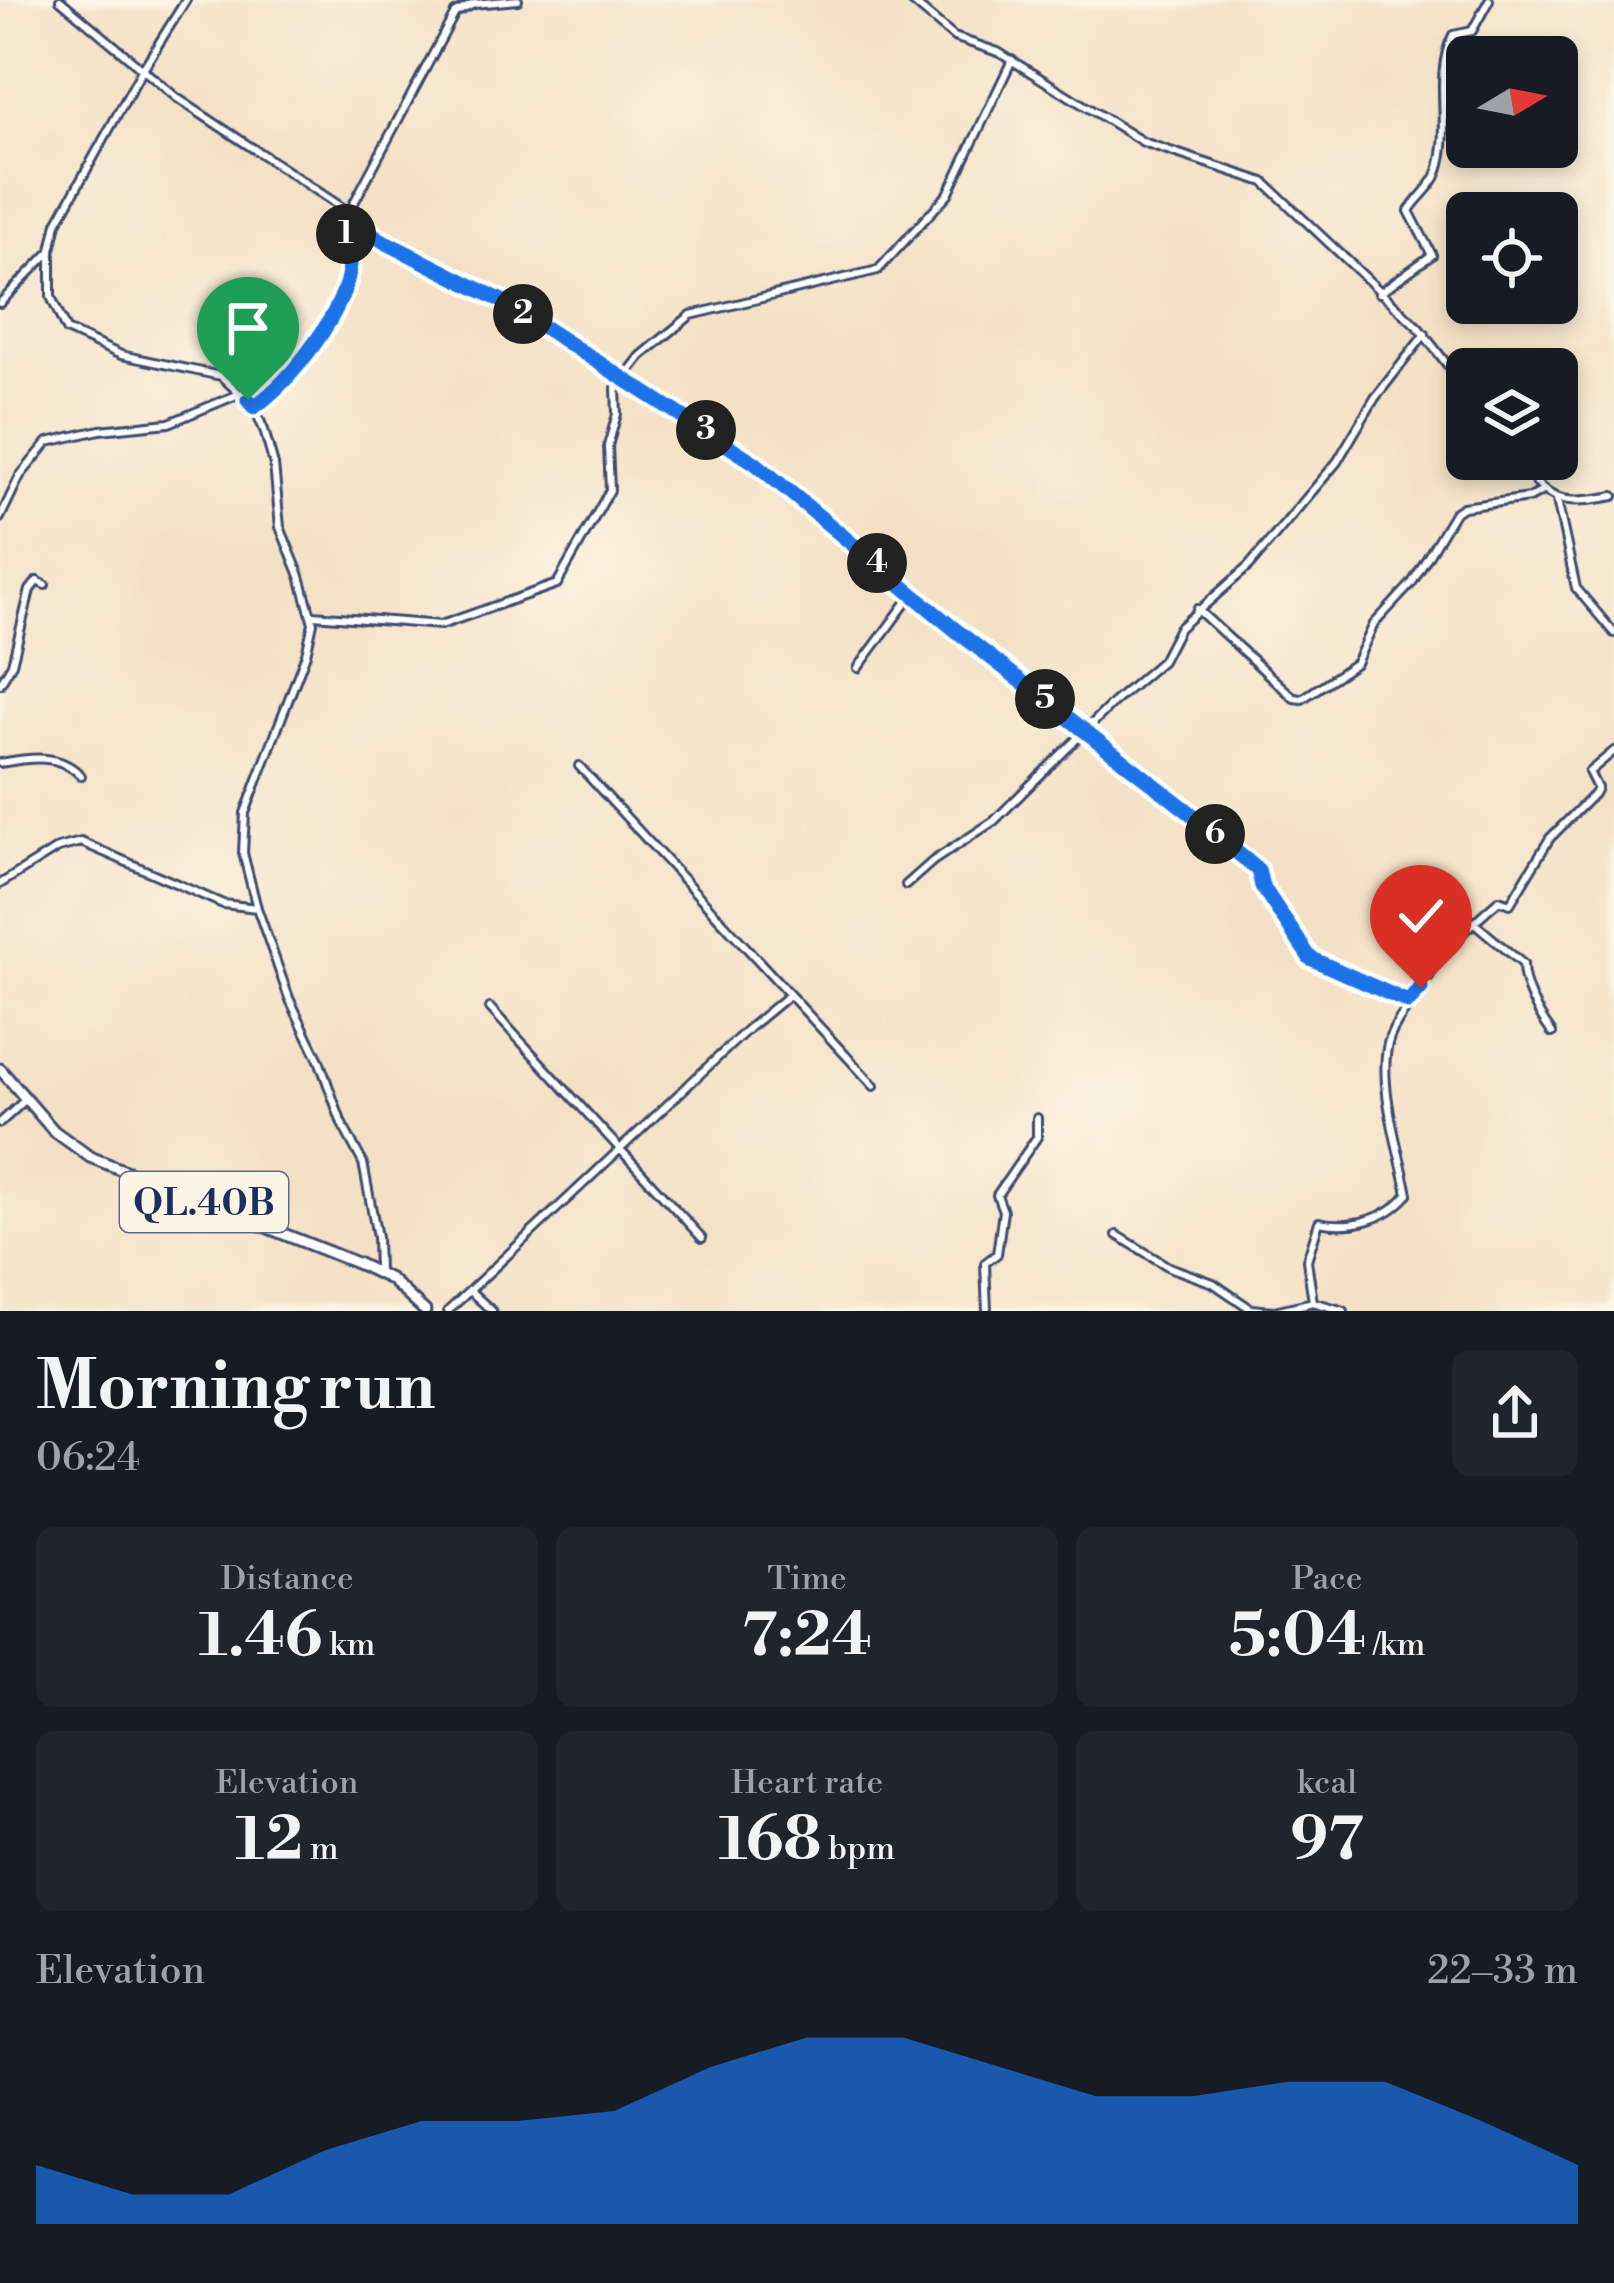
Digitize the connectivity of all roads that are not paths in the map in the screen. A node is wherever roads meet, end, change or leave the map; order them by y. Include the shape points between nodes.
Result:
1 (60, 0) edge
2 (186, 0) edge
3 (518, 0) edge
4 (910, 0) edge
5 (1489, 0) edge
6 (1012, 60) junction
7 (141, 72) junction
8 (348, 215) junction
9 (51, 250) junction
10 (1379, 293) junction
11 (0, 303) edge
12 (1425, 334) junction
13 (1446, 362) edge
14 (622, 377) junction
15 (240, 393) junction
16 (254, 407) junction
17 (1536, 480) edge
18 (1544, 490) junction
19 (1614, 496) edge
20 (1557, 500) junction
21 (0, 518) edge
22 (45, 585) dead end
23 (913, 593) junction
24 (1198, 609) junction
25 (313, 615) junction
26 (1614, 633) edge
27 (858, 668) dead end
28 (0, 684) edge
29 (1085, 731) junction
30 (1614, 751) edge
31 (0, 763) edge
32 (579, 766) dead end
33 (81, 776) dead end
34 (0, 884) edge
35 (906, 885) dead end
36 (257, 908) junction
37 (1473, 922) junction
38 (789, 995) junction
39 (1408, 1002) junction
40 (490, 1008) dead end
41 (1552, 1033) dead end
42 (0, 1069) edge
43 (874, 1086) dead end
44 (26, 1100) junction
45 (1037, 1118) dead end
46 (0, 1124) edge
47 (620, 1150) junction
48 (1117, 1235) dead end
49 (702, 1238) dead end
50 (378, 1273) junction
51 (470, 1291) junction
52 (1312, 1302) junction
53 (1250, 1310) edge
54 (425, 1311) edge
55 (448, 1311) edge
56 (491, 1311) edge
57 (988, 1311) edge
58 (1344, 1311) edge

1 - 7 street
2 - 7 street
3 - 8 street via 455,14
4 - 6 street via 953,37
5 - 10 street via 1472,32 1453,35 1442,64 1447,123 1438,170 1409,215 1432,256
6 - 10 street via 1143,142 1264,182
6 - 14 street via 948,194 878,269 691,315
7 - 8 street
7 - 9 street via 57,223
8 - 14 street
8 - 16 street via 351,264 329,319 285,382
9 - 11 street
9 - 15 street via 51,297 66,330 121,355 214,372
10 - 12 street
12 - 13 street
12 - 24 street via 1316,488 1249,566
14 - 23 street via 755,463
14 - 25 street via 608,446 610,490 557,584 441,625
15 - 16 street
15 - 21 street via 169,423 48,442
16 - 25 street via 274,465 280,527
17 - 18 street
18 - 20 street
18 - 24 street via 1454,513 1412,583 1374,624 1356,663 1302,699
19 - 20 street
20 - 26 street via 1576,588
22 - 28 street via 37,581 30,590
23 - 27 street
23 - 29 street
24 - 29 street via 1162,661
25 - 36 street via 242,824
29 - 35 street via 994,821
29 - 39 street via 1258,870 1310,958
30 - 37 street via 1589,772 1594,794 1550,838 1510,904 1498,900
31 - 33 street via 41,756
32 - 38 street
34 - 36 street via 81,842 211,899
36 - 50 street via 363,1163
37 - 39 street
37 - 41 street via 1523,964 1534,1008
38 - 43 street
38 - 47 street
39 - 52 street via 1388,1050 1392,1126 1408,1194 1369,1221 1317,1224 1307,1260
40 - 47 street
42 - 44 highway, QL.40B
44 - 46 street
44 - 50 highway, QL.40B via 90,1157
45 - 57 street via 1039,1132 997,1195 1002,1216 997,1254 986,1263
47 - 49 street
47 - 51 street
48 - 53 street
50 - 54 highway, QL.40B
51 - 55 street
51 - 56 street
52 - 53 street
52 - 58 street

